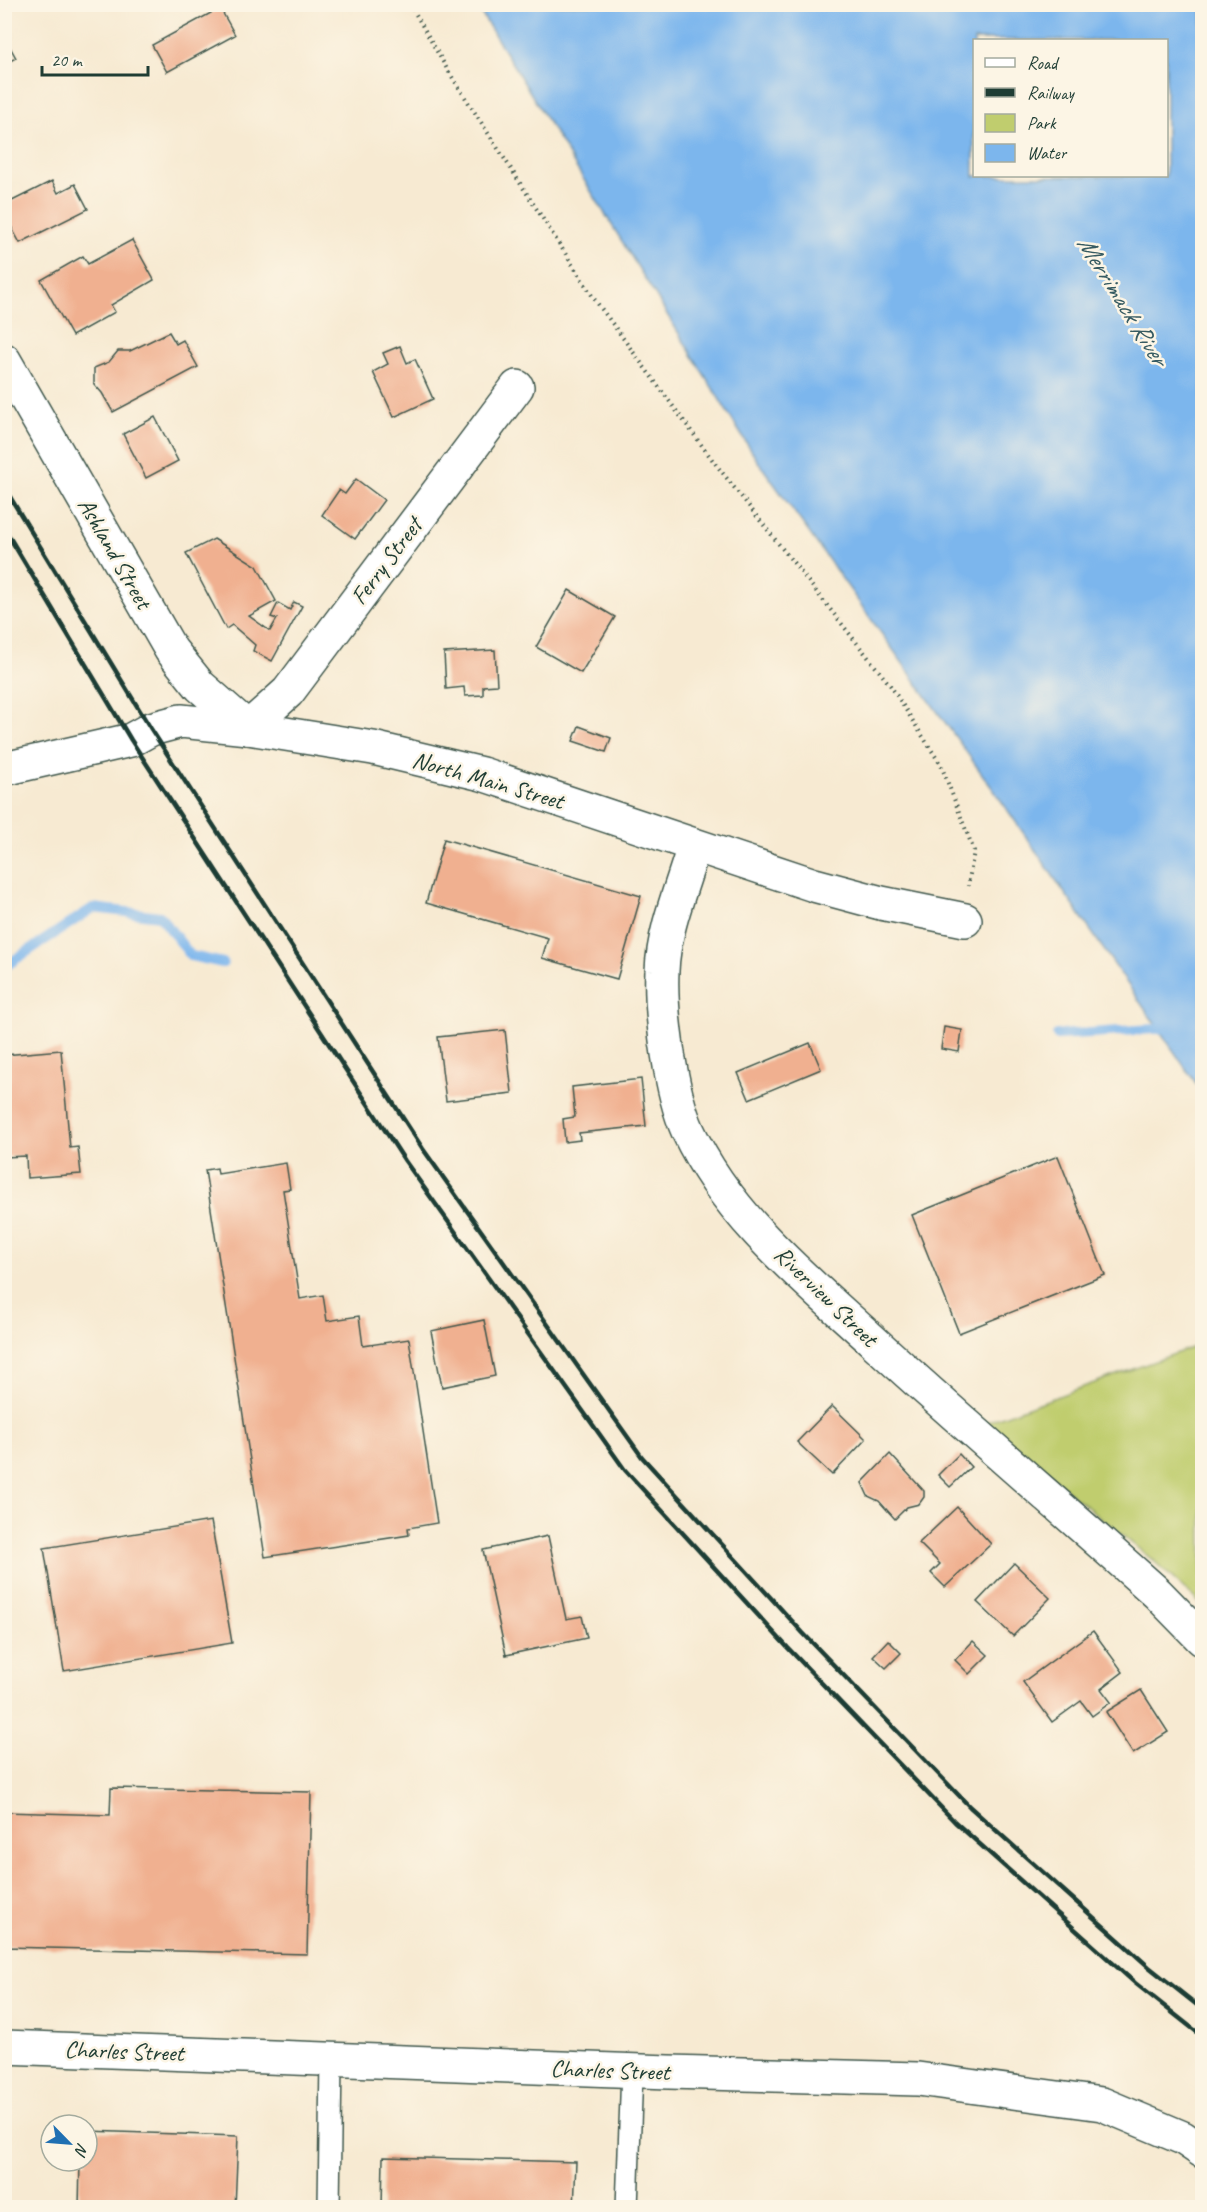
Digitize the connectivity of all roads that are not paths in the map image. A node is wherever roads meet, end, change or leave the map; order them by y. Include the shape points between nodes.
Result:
1 (4, 360) edge
2 (517, 387) dead end
3 (248, 728) junction
4 (4, 769) edge
5 (694, 846) junction
6 (965, 920) road end
7 (1203, 1639) edge
8 (4, 2047) edge
9 (331, 2059) junction
10 (632, 2070) junction
11 (1203, 2151) edge
12 (330, 2208) edge
13 (627, 2208) edge

1 - 3 street, Ashland Street via 171,650 200,686
2 - 3 street, Ferry Street via 288,692
3 - 4 street, North Main Street via 181,721 151,729 131,740
3 - 5 street, North Main Street via 373,748 482,774
5 - 6 street, North Main Street via 814,885
5 - 7 street, Riverview Street via 662,970 666,1026 672,1073 687,1130 720,1187 805,1280 1157,1593
8 - 9 street, Charles Street
9 - 10 street, Charles Street
9 - 12 lane
10 - 11 street, Charles Street via 918,2079 993,2087 1102,2104 1183,2138
10 - 13 lane

